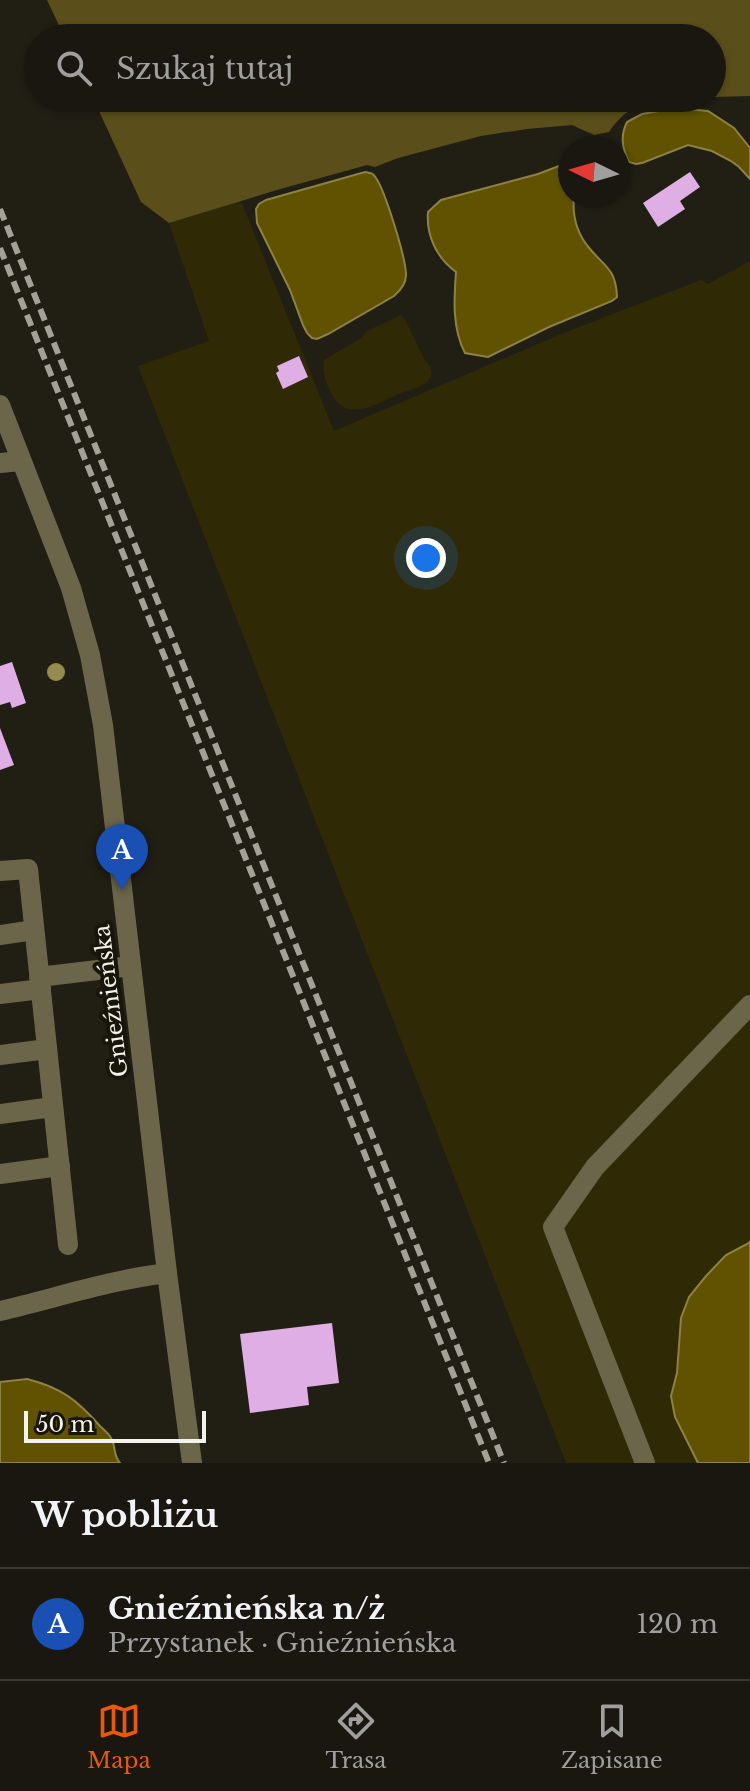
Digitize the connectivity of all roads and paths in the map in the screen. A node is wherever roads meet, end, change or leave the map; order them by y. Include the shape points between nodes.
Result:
1 (0, 405) edge
2 (10, 462) edge
3 (0, 871) edge
4 (34, 930) junction
5 (0, 935) edge
6 (131, 966) junction
7 (40, 983) junction
8 (0, 994) edge
9 (750, 1005) edge
10 (47, 1049) junction
11 (0, 1055) edge
12 (53, 1107) junction
13 (0, 1114) edge
14 (60, 1166) junction
15 (0, 1174) edge
16 (68, 1245) dead end
17 (167, 1273) junction
18 (0, 1311) edge
19 (192, 1463) edge
20 (645, 1463) edge

1 - 2 street, Gnieźnieńska
2 - 6 street, Gnieźnieńska via 71,588 90,655
3 - 4 street via 28,869
4 - 5 street
4 - 7 street
6 - 7 street
6 - 17 street, Gnieźnieńska
7 - 8 street
7 - 10 street
9 - 20 street via 595,1167 553,1227
10 - 11 street
10 - 12 street
12 - 13 street
12 - 14 street
14 - 15 street
14 - 16 street
17 - 18 street via 126,1278
17 - 19 street, Gnieźnieńska

